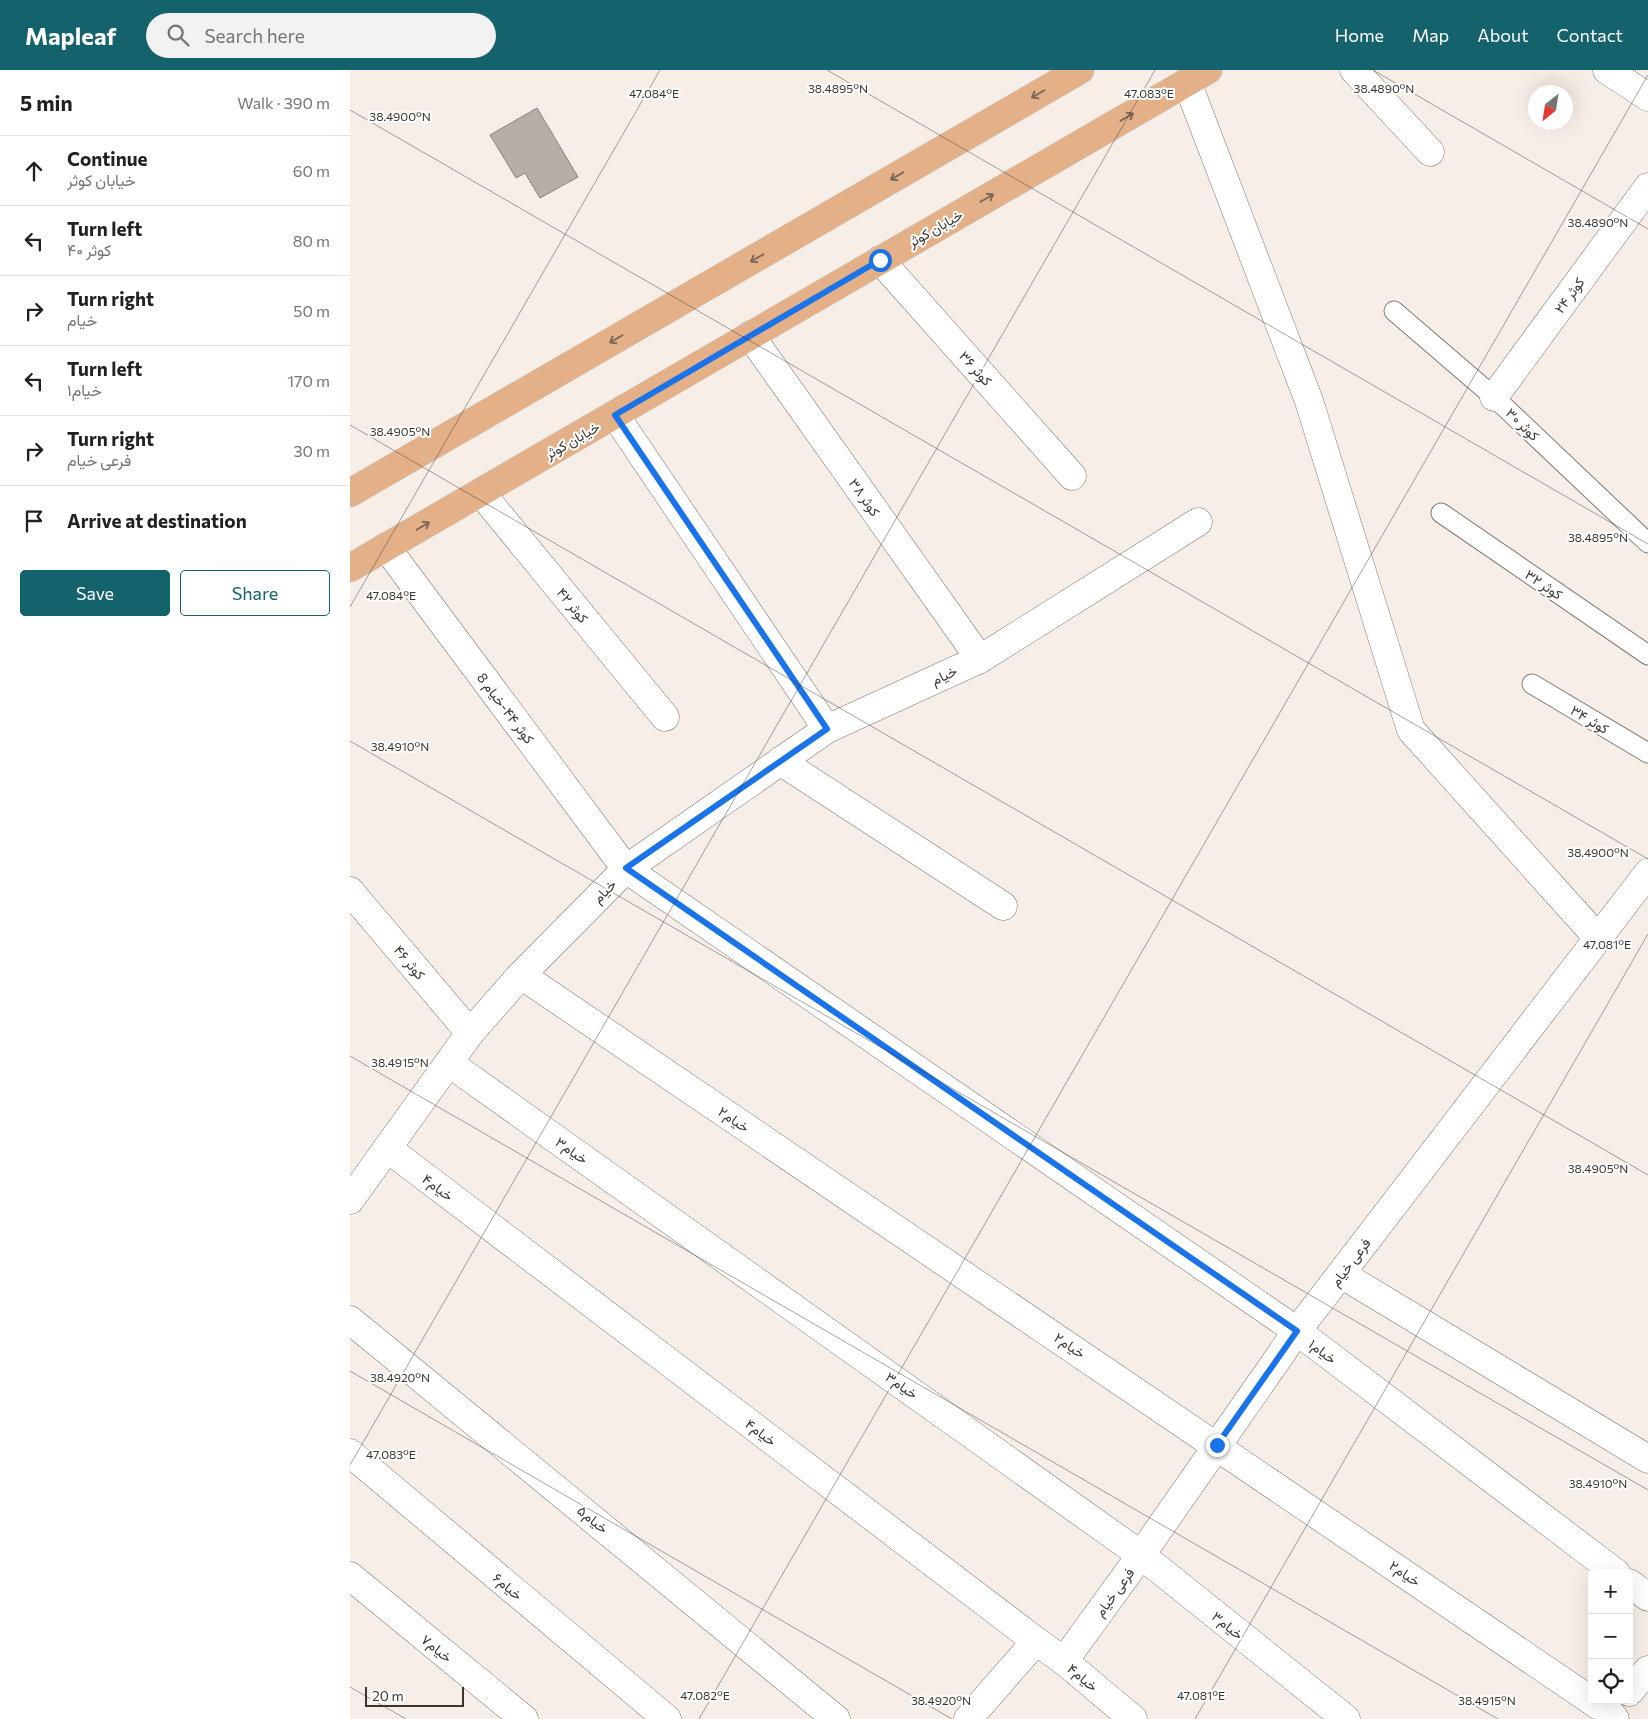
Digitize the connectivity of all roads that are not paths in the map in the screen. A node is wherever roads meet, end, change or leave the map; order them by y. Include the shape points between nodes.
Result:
1 (1080, 70) edge
2 (1354, 70) edge
3 (1607, 70) edge
4 (1192, 74) edge
5 (1648, 97) edge
6 (1430, 152) dead end
7 (1646, 193) edge
8 (880, 260) junction
9 (1394, 311) dead end
10 (750, 335) junction
11 (1494, 397) junction
12 (615, 415) junction
13 (1072, 476) dead end
14 (350, 493) edge
15 (481, 493) junction
16 (1441, 513) dead end
17 (1198, 522) dead end
18 (1644, 531) edge
19 (386, 547) junction
20 (350, 568) edge
21 (1648, 655) edge
22 (980, 659) junction
23 (1532, 684) dead end
24 (665, 717) dead end
25 (827, 729) junction
26 (1648, 753) edge
27 (780, 761) junction
28 (626, 868) junction
29 (1648, 873) edge
30 (350, 892) edge
31 (1003, 906) dead end
32 (1598, 938) junction
33 (521, 975) junction
34 (470, 1033) junction
35 (449, 1063) junction
36 (386, 1148) junction
37 (350, 1200) edge
38 (1341, 1274) junction
39 (350, 1320) edge
40 (1297, 1331) junction
41 (1217, 1445) junction
42 (350, 1453) edge
43 (1648, 1459) edge
44 (1141, 1555) junction
45 (1611, 1569) edge
46 (350, 1576) edge
47 (1633, 1586) edge
48 (1648, 1597) edge
49 (1036, 1641) junction
50 (1064, 1661) junction
51 (1648, 1670) edge
52 (1633, 1687) edge
53 (1614, 1713) edge
54 (524, 1719) edge
55 (667, 1719) edge
56 (836, 1719) edge
57 (968, 1719) edge
58 (1133, 1719) edge
59 (1346, 1719) edge

1 -> 14 main road
2 - 6 street
3 - 5 street
8 -> 4 main road, خیابان کوثر
4 - 32 street via 1309,401 1411,730
7 - 11 street, کوثر ۲۴
8 - 10 main road, خیابان کوثر
8 - 13 street, کوثر ۳۶
9 - 11 lane, کوثر ۳۰
10 - 12 main road, خیابان کوثر
10 - 22 street, کوثر ۳۸
11 - 18 lane, کوثر ۳۰
12 - 15 main road, خیابان کوثر
12 - 25 street
19 -> 15 main road, خیابان کوثر
15 - 24 street, کوثر ۴۲
16 - 21 lane, کوثر ۳۲
17 - 22 street, خیام
19 - 20 main road, خیابان کوثر
19 - 28 street, کوثر ۴۴-خیام 8
22 - 25 street, خیام
23 - 26 lane, کوثر ۳۴
25 - 27 street, خیام
27 - 28 street, خیام
27 - 31 street
28 - 33 street, خیام
28 - 40 street, خیام۱
29 - 32 street, فرعی خیام
30 - 34 street, کوثر ۴۶
32 - 38 street, فرعی خیام
33 - 34 street, خیام
33 - 41 street, خیام۲
34 - 35 street, خیام
35 - 36 street, خیام
35 - 44 street, خیام۳
36 - 37 street, خیام
36 - 49 street, خیام۴
38 - 40 street, فرعی خیام
38 - 43 street
39 - 56 street, خیام۵
40 - 41 street, فرعی خیام
40 - 45 street, خیام۱
41 - 44 street, فرعی خیام
41 - 53 street, خیام۲
42 - 55 street, خیام۶
44 - 50 street, فرعی خیام
44 - 59 street, خیام۳
46 - 54 street, خیام۷
47 - 48 street
49 - 50 street, خیام۴
49 - 57 street
50 - 58 street, خیام۴
51 - 52 street

